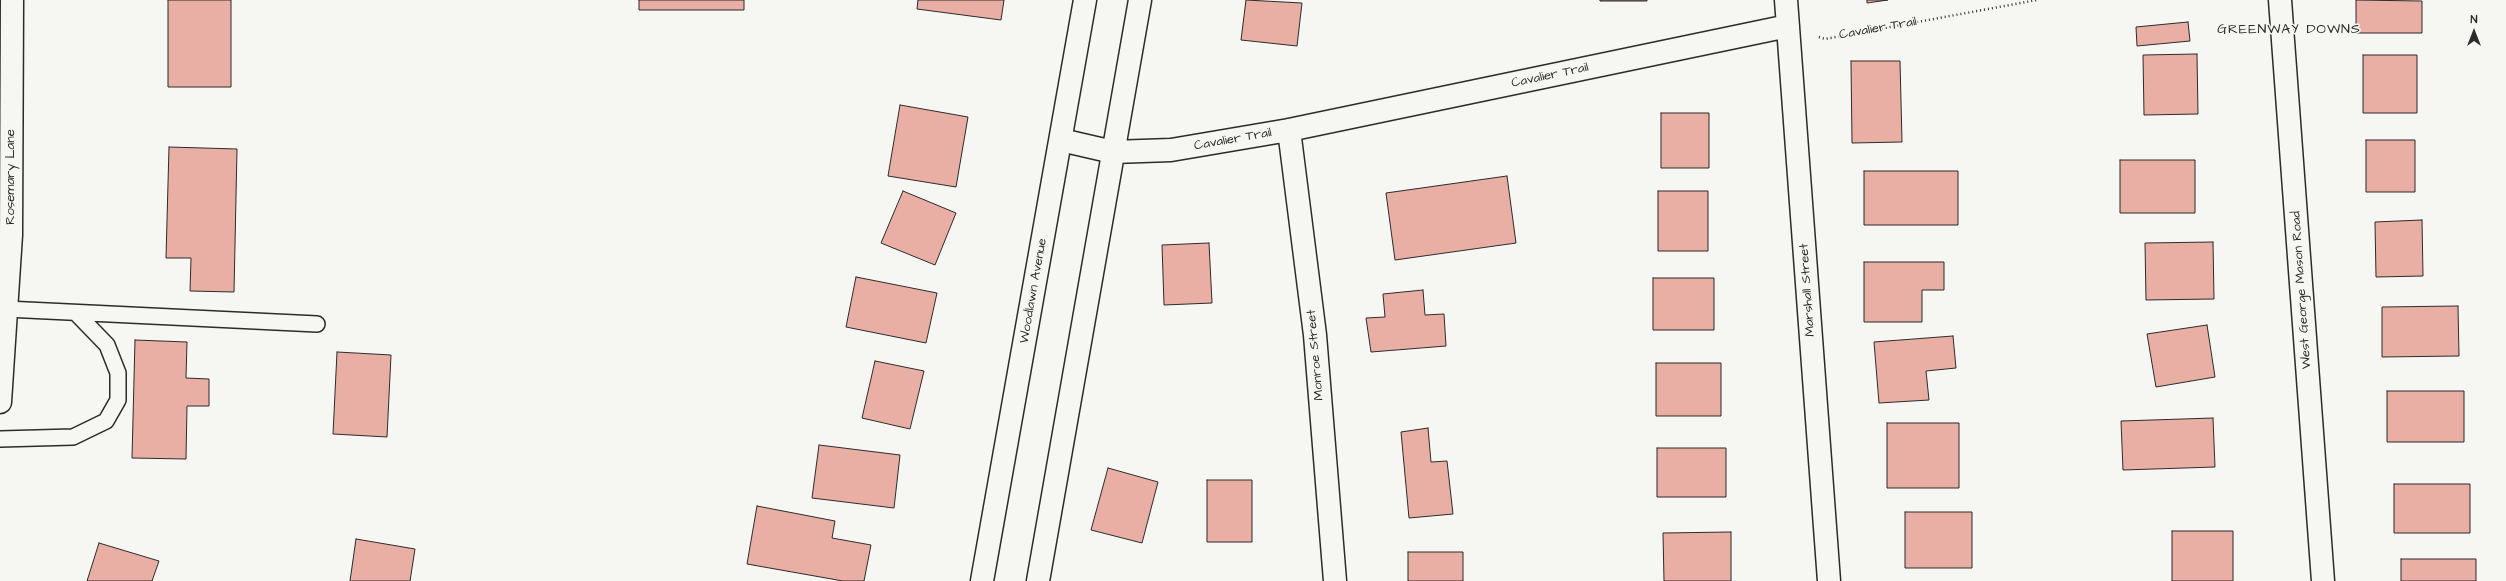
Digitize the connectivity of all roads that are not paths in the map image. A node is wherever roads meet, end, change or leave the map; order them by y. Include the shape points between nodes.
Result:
1 (12, 0) edge
2 (1086, 0) edge
3 (1140, 0) edge
4 (1786, 0) edge
5 (2280, 0) edge
6 (1788, 26) junction
7 (1289, 130) junction
8 (1061, 140) junction
9 (1113, 152) junction
10 (6, 309) junction
11 (76, 313) junction
12 (317, 324) dead end
13 (0, 402) edge
14 (0, 439) edge
15 (982, 581) edge
16 (1038, 581) edge
17 (1335, 581) edge
18 (1829, 581) edge
19 (2323, 581) edge

1 - 10 street, Rosemary Lane via 11,235
2 - 8 street, Woodlawn Avenue
3 - 9 street
4 - 6 street, Marshall Street
5 - 19 street, West George Mason Road
6 - 7 street, Cavalier Trail
6 - 18 street, Marshall Street
7 - 9 street, Cavalier Trail via 1171,150
7 - 17 street, Monroe Street via 1315,335
8 - 9 street, Cavalier Trail
8 - 15 street, Woodlawn Avenue
9 - 16 street
10 - 11 lane
10 - 13 street, Rosemary Lane
11 - 12 lane
11 - 14 lane via 107,345 118,373 118,400 106,421 73,437

